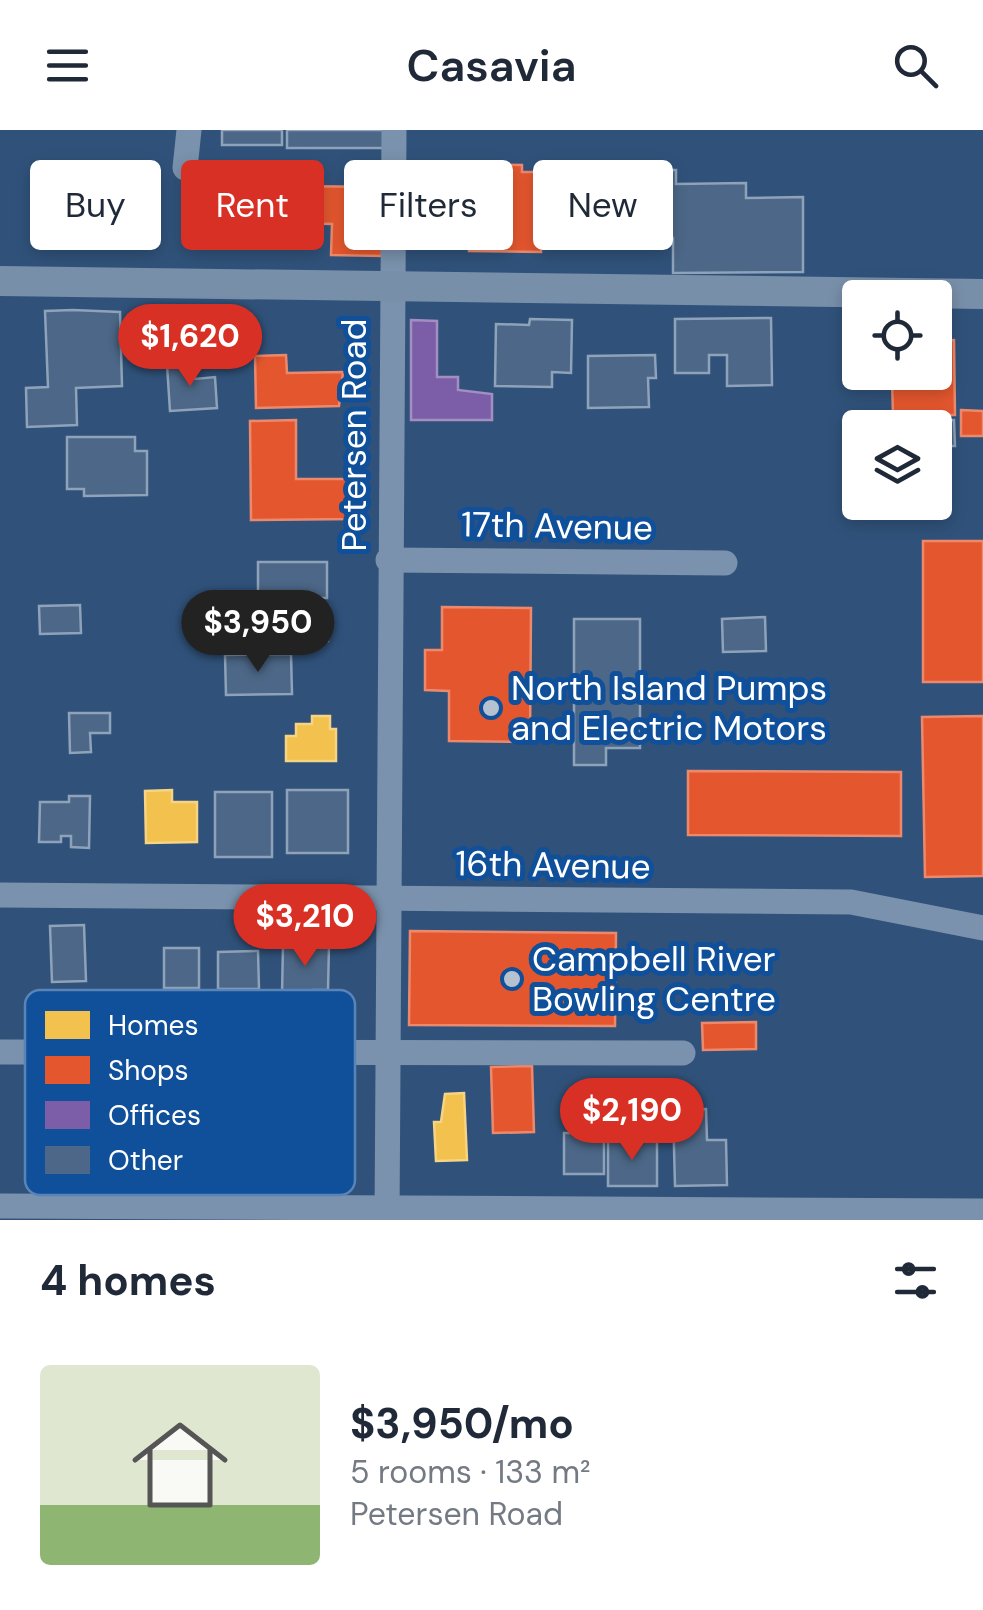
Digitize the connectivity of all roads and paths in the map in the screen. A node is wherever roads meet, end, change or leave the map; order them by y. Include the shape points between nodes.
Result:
1 (189, 130) edge
2 (394, 130) edge
3 (186, 160) edge
4 (0, 281) edge
5 (390, 289) junction
6 (983, 294) edge
7 (388, 560) junction
8 (725, 563) dead end
9 (0, 895) edge
10 (387, 898) junction
11 (983, 928) edge
12 (0, 1052) edge
13 (25, 1052) edge
14 (355, 1053) edge
15 (386, 1053) junction
16 (683, 1053) dead end
17 (0, 1206) edge
18 (983, 1211) edge
19 (387, 1214) edge

1 - 3 street
2 - 5 street, Petersen Road
4 - 5 main road
5 - 6 main road
5 - 7 street, Petersen Road
7 - 8 street, 17th Avenue
7 - 10 street, Petersen Road
9 - 10 street, 16th Avenue
10 - 11 street, 16th Avenue via 851,902
10 - 15 street, Petersen Road
12 - 13 street
14 - 15 street
15 - 16 street
15 - 19 street, Petersen Road
17 - 19 street
18 - 19 street

